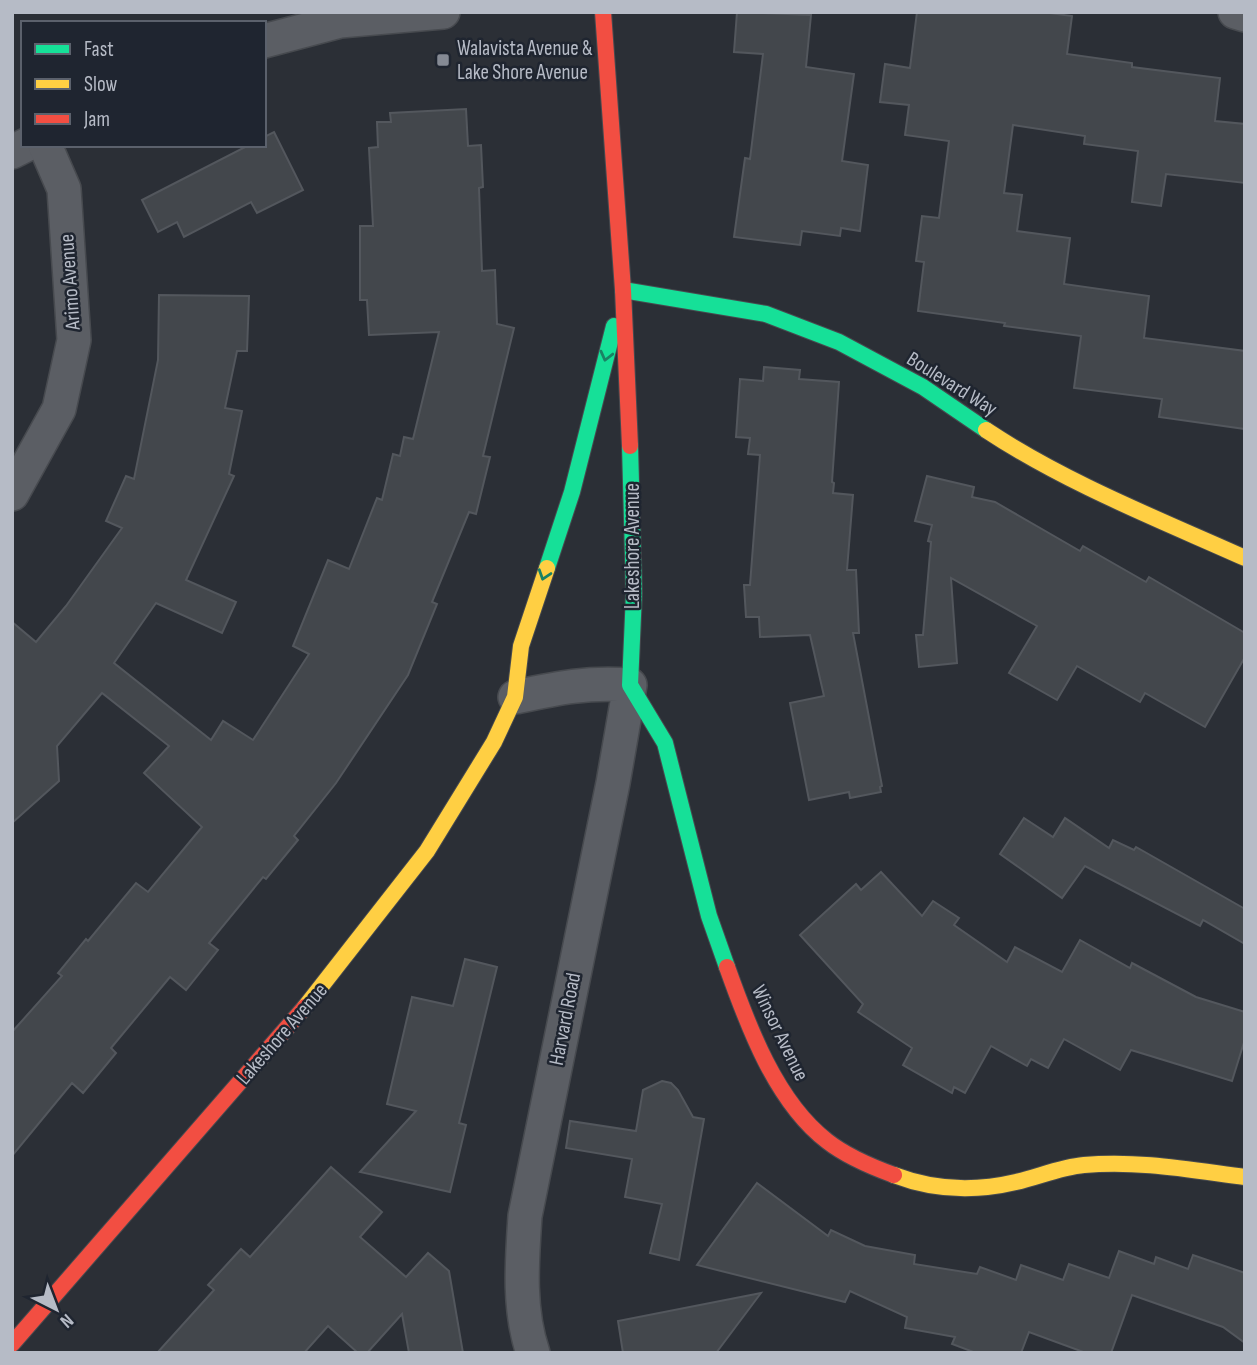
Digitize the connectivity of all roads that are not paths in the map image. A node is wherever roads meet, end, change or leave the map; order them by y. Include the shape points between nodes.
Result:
1 (443, 12) edge
2 (603, 12) edge
3 (1235, 12) edge
4 (1245, 15) edge
5 (266, 40) edge
6 (47, 147) edge
7 (623, 290) junction
8 (12, 494) edge
9 (1245, 558) edge
10 (629, 685) junction
11 (515, 697) junction
12 (1245, 1177) edge
13 (12, 1343) edge
14 (533, 1353) edge

1 - 5 street via 340,22
2 - 7 street, Lakeshore Avenue
3 - 4 street
6 - 8 street, Arimo Avenue via 64,189 74,340 58,409
7 - 9 street, Boulevard Way via 766,314 839,342 923,387 1009,445 1110,498
7 - 10 street, Lakeshore Avenue via 633,508
7 -> 11 street, Lakeshore Avenue via 572,492 522,646
10 - 11 street via 596,683
10 - 12 street, Winsor Avenue via 665,743 709,916 737,995 767,1064 794,1107 827,1141 875,1168 920,1185 965,1189 1013,1183 1080,1165 1130,1162
10 - 14 street, Harvard Road via 611,796 525,1216 521,1273
11 - 13 street, Lakeshore Avenue via 494,742 427,851 323,987

